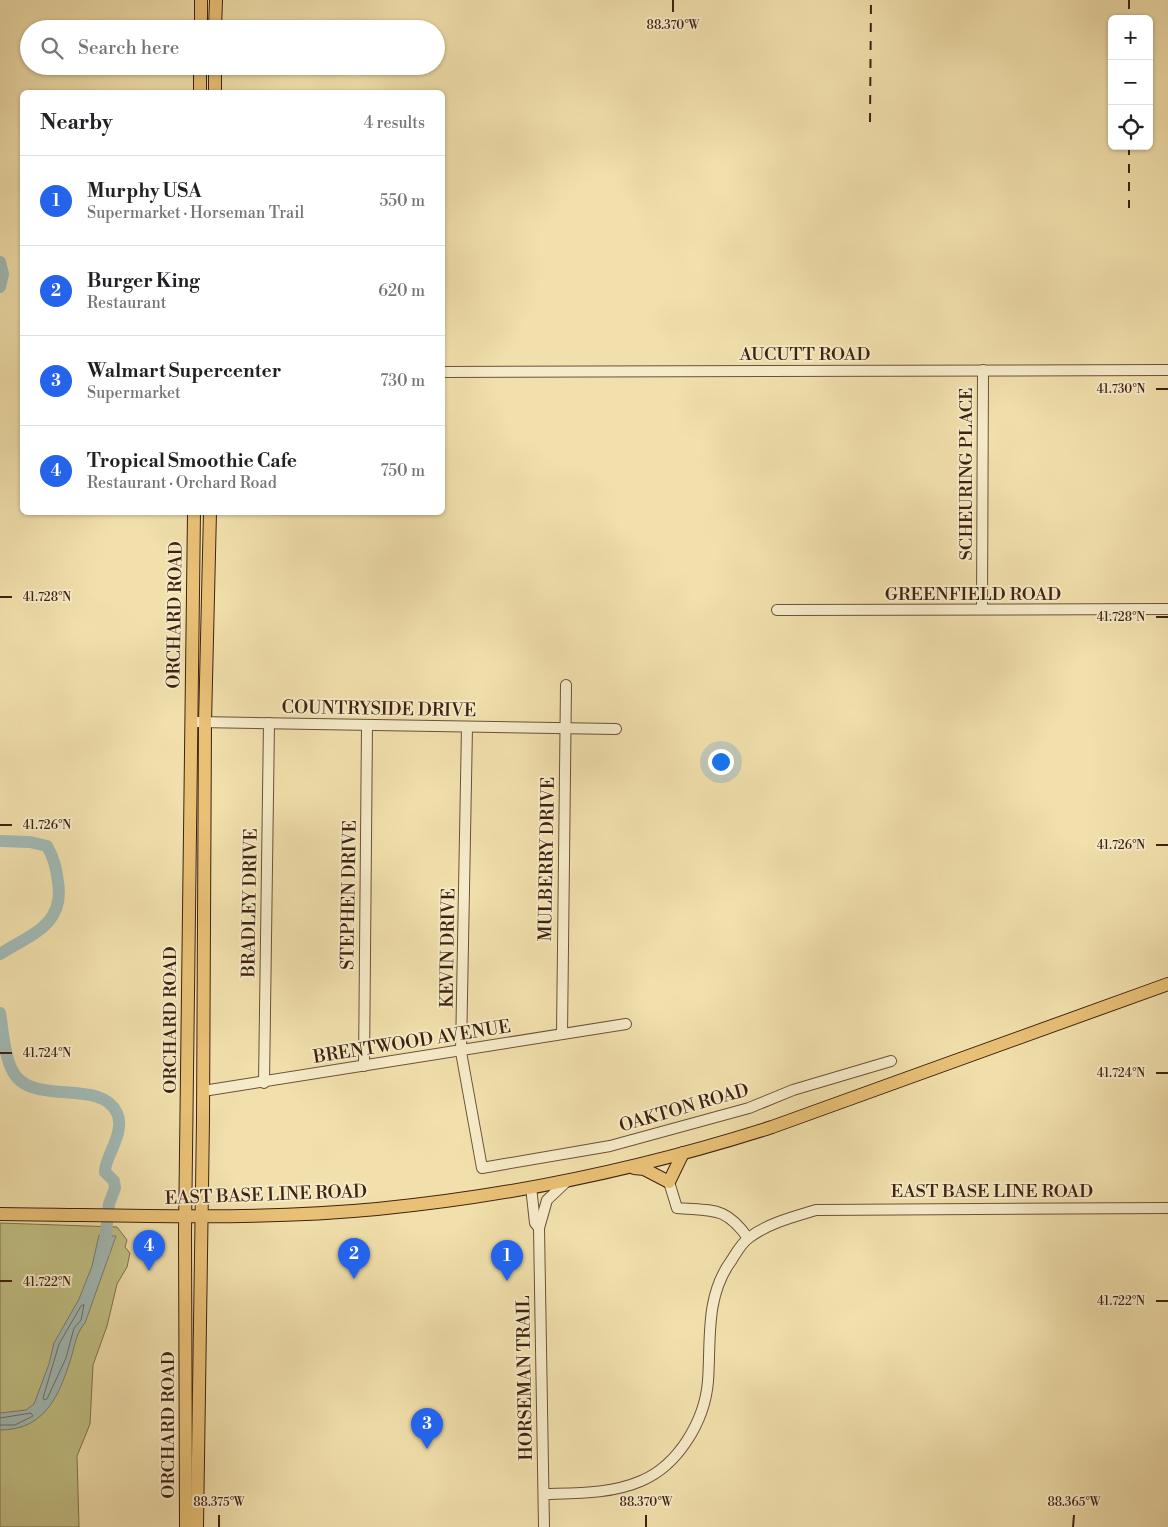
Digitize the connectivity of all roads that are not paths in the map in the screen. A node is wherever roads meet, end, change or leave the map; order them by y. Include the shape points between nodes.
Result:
1 (201, 0) edge
2 (216, 0) edge
3 (200, 20) edge
4 (215, 20) edge
5 (200, 75) edge
6 (215, 75) edge
7 (200, 90) edge
8 (214, 90) edge
9 (983, 370) junction
10 (1168, 370) edge
11 (445, 372) edge
12 (194, 515) edge
13 (210, 515) edge
14 (982, 609) junction
15 (1168, 609) edge
16 (777, 610) dead end
17 (566, 685) dead end
18 (192, 722) junction
19 (205, 722) junction
20 (269, 723) junction
21 (367, 725) junction
22 (467, 727) junction
23 (565, 728) junction
24 (616, 729) dead end
25 (1168, 984) edge
26 (626, 1024) dead end
27 (562, 1034) junction
28 (461, 1052) junction
29 (891, 1061) dead end
30 (364, 1066) junction
31 (264, 1083) junction
32 (203, 1092) junction
33 (682, 1153) junction
34 (482, 1168) joint
35 (626, 1168) junction
36 (567, 1181) junction
37 (669, 1182) junction
38 (531, 1187) junction
39 (1168, 1208) edge
40 (0, 1214) edge
41 (185, 1216) junction
42 (202, 1216) junction
43 (539, 1228) junction
44 (748, 1238) junction
45 (544, 1494) junction
46 (186, 1527) edge
47 (197, 1527) edge
48 (544, 1527) edge

1 - 3 main road
2 - 4 main road
5 - 7 main road
6 - 8 main road
9 - 10 street, AUCUTT ROAD
9 - 11 street, AUCUTT ROAD
9 - 14 street, SCHEURING PLACE
12 - 18 main road, ORCHARD ROAD
13 - 19 main road, ORCHARD ROAD
14 - 15 street, GREENFIELD ROAD
14 - 16 street, GREENFIELD ROAD
17 - 23 street, MULBERRY DRIVE
18 - 19 street, COUNTRYSIDE DRIVE
18 - 41 main road, ORCHARD ROAD
19 - 20 street, COUNTRYSIDE DRIVE
19 - 32 main road, ORCHARD ROAD
20 - 21 street, COUNTRYSIDE DRIVE
20 - 31 street, BRADLEY DRIVE
21 - 22 street, COUNTRYSIDE DRIVE
21 - 30 street, STEPHEN DRIVE
22 - 23 street, COUNTRYSIDE DRIVE
22 - 28 street, KEVIN DRIVE
23 - 24 street, COUNTRYSIDE DRIVE
23 - 27 street, MULBERRY DRIVE
25 - 33 main road, EAST BASE LINE ROAD via 772,1127
26 - 27 street, BRENTWOOD AVENUE
27 - 28 street, BRENTWOOD AVENUE
28 - 30 street, BRENTWOOD AVENUE
28 - 34 street, KEVIN DRIVE
29 - 34 street, OAKTON ROAD via 793,1090 749,1108 610,1146
30 - 31 street, BRENTWOOD AVENUE
31 - 32 street, BRENTWOOD AVENUE
32 - 42 main road, ORCHARD ROAD
33 - 35 main road, EAST BASE LINE ROAD
33 - 37 main road
35 - 36 main road, EAST BASE LINE ROAD
35 - 37 main road via 644,1169
36 - 38 main road, EAST BASE LINE ROAD
36 - 43 street, HORSEMAN TRAIL via 547,1200
37 - 44 street via 677,1208 708,1210 732,1217
38 - 42 main road, EAST BASE LINE ROAD via 376,1209
38 - 43 street, HORSEMAN TRAIL via 535,1222
39 - 44 street, EAST BASE LINE ROAD via 816,1210 783,1220
40 - 41 main road, EAST BASE LINE ROAD
41 - 42 main road, EAST BASE LINE ROAD
41 - 46 main road, ORCHARD ROAD
42 - 47 main road, ORCHARD ROAD
43 - 45 street, HORSEMAN TRAIL
44 - 45 street via 723,1271 712,1299 704,1404 686,1443 667,1464 642,1480 613,1489
45 - 48 street, HORSEMAN TRAIL

